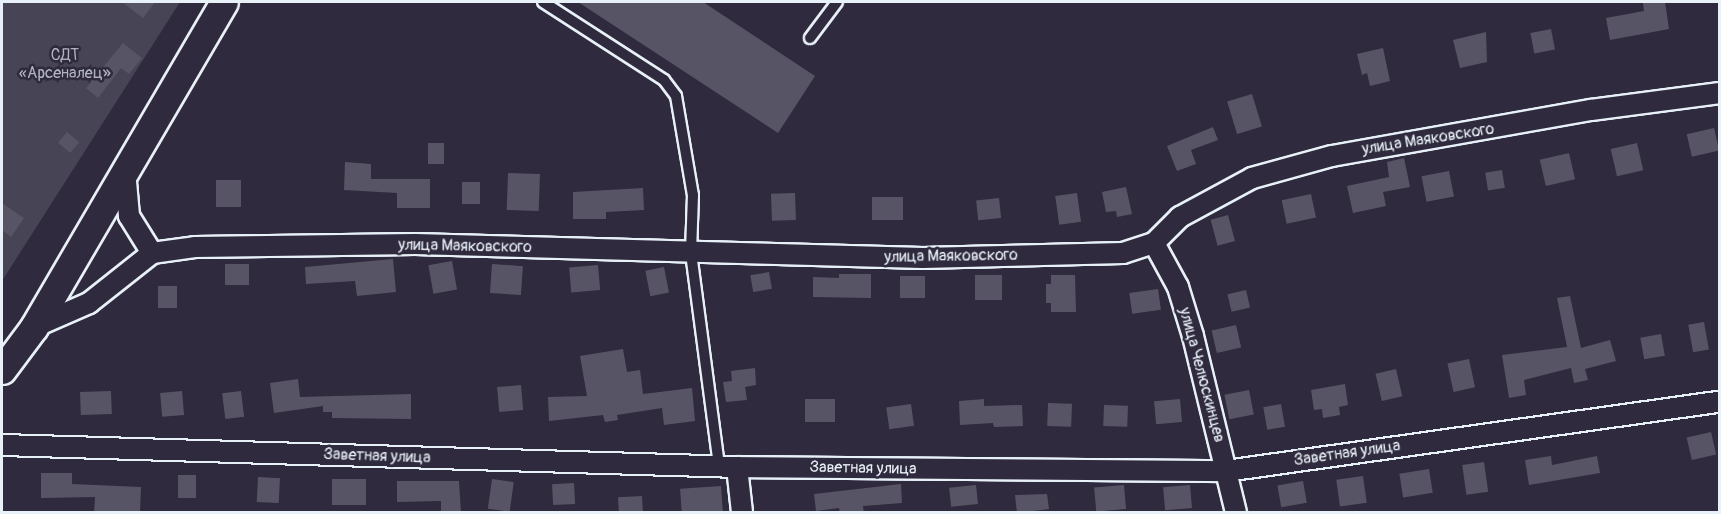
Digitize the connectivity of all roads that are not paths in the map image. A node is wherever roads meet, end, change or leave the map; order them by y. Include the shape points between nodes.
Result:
1 (224, 2) edge
2 (543, 2) edge
3 (837, 2) edge
4 (810, 38) dead end
5 (1719, 93) edge
6 (125, 170) junction
7 (1154, 243) junction
8 (152, 253) junction
9 (691, 253) junction
10 (34, 327) junction
11 (2, 370) edge
12 (1719, 402) edge
13 (2, 445) edge
14 (728, 466) junction
15 (1226, 471) junction
16 (742, 513) edge
17 (1236, 513) edge

1 - 6 street
2 - 9 lane via 671,87 683,127 693,195
3 - 4 lane
5 - 7 street, улица Маяковского via 1591,110 1332,156 1233,187 1180,217
6 - 8 street via 129,216
6 - 10 street
7 - 9 street, улица Маяковского via 1123,253 946,258
7 - 15 street, улица Челюскинцев via 1181,297
8 - 9 street, улица Маяковского via 195,247 415,244
8 - 10 street via 89,303
9 - 14 lane
10 - 11 street
12 - 15 street, Заветная улица
13 - 14 street, Заветная улица
14 - 15 street, Заветная улица
14 - 16 street
15 - 17 street, улица Челюскинцев

